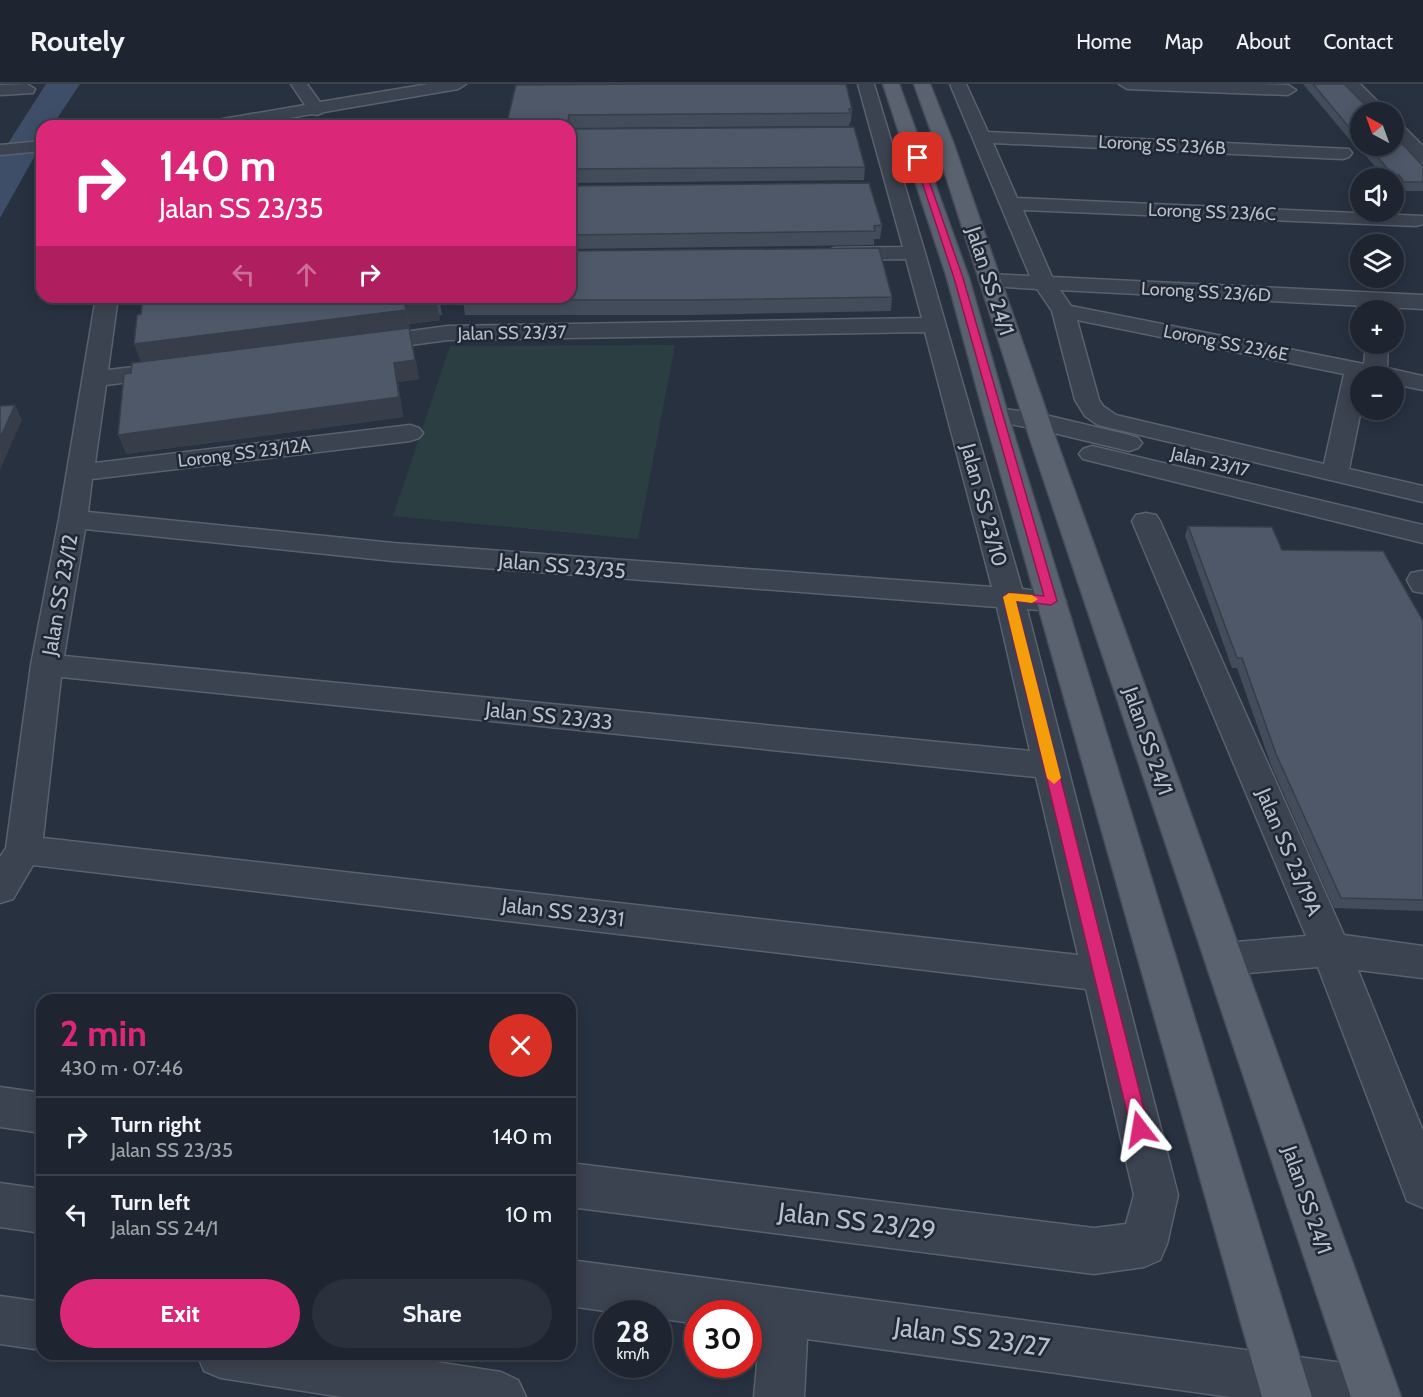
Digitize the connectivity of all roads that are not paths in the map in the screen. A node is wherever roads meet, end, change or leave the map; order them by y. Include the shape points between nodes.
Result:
1 (299, 84) edge
2 (458, 84) edge
3 (922, 84) edge
4 (958, 84) edge
5 (1127, 84) edge
6 (1351, 84) edge
7 (860, 85) edge
8 (891, 85) edge
9 (27, 88) dead end
10 (0, 90) edge
11 (1288, 90) dead end
12 (377, 91) edge
13 (1369, 102) edge
14 (317, 110) junction
15 (251, 120) edge
16 (981, 137) junction
17 (1404, 137) edge
18 (36, 147) edge
19 (0, 150) edge
20 (1343, 153) dead end
21 (1423, 157) edge
22 (872, 188) edge
23 (895, 188) junction
24 (1009, 204) junction
25 (1404, 208) edge
26 (1419, 224) edge
27 (915, 253) junction
28 (816, 254) edge
29 (990, 280) junction
30 (1045, 284) junction
31 (1423, 302) edge
32 (106, 303) edge
33 (1350, 303) edge
34 (1404, 303) edge
35 (1063, 310) junction
36 (934, 324) junction
37 (342, 347) edge
38 (188, 367) edge
39 (1350, 368) edge
40 (93, 379) junction
41 (1404, 379) edge
42 (1423, 383) edge
43 (1359, 420) edge
44 (999, 425) junction
45 (1040, 432) junction
46 (410, 433) dead end
47 (79, 473) junction
48 (1335, 475) junction
49 (1423, 494) edge
50 (111, 495) junction
51 (1423, 512) edge
52 (73, 519) junction
53 (1146, 521) dead end
54 (1423, 534) edge
55 (1009, 597) junction
56 (1051, 601) junction
57 (47, 665) junction
58 (1051, 766) junction
59 (24, 850) junction
60 (0, 888) edge
61 (1331, 951) junction
62 (1224, 959) junction
63 (1423, 962) edge
64 (1102, 974) junction
65 (0, 1107) edge
66 (36, 1112) edge
67 (576, 1186) edge
68 (1423, 1186) edge
69 (0, 1205) edge
70 (36, 1210) edge
71 (1144, 1244) joint
72 (576, 1284) edge
73 (784, 1312) junction
74 (0, 1320) edge
75 (36, 1325) edge
76 (260, 1360) edge
77 (1284, 1388) edge
78 (1375, 1395) edge
79 (501, 1397) edge
80 (779, 1397) edge

1 - 14 street
2 - 12 street
3 - 29 main road, Jalan SS 24/1
4 - 16 street
5 - 11 street
6 - 13 street
7 - 8 street
7 - 23 street, Jalan SS 23/10 via 868,133
8 - 44 main road, Jalan SS 24/1 via 958,278
9 - 10 street
12 - 14 street
14 - 15 street
16 - 20 street, Lorong SS 23/6B
16 - 24 street
17 - 21 street
18 - 19 street
22 - 23 street
23 - 27 street, Jalan SS 23/10
24 - 26 street, Lorong SS 23/6C
24 - 30 street
25 - 26 street
27 - 28 street
27 - 36 street, Jalan SS 23/10
29 - 30 street, Lorong SS 23/6D
29 - 45 main road, Jalan SS 24/1
30 - 33 street, Lorong SS 23/6D
30 - 35 street
31 - 34 street, Lorong SS 23/6D
32 - 40 street, Jalan SS 23/12
35 - 39 street, Lorong SS 23/6E
35 - 48 street via 1087,400 1107,420
36 - 37 street, Jalan SS 23/37 via 448,333
36 - 55 street, Jalan SS 23/10
38 - 40 street
40 - 47 street, Jalan SS 23/12
41 - 42 street, Lorong SS 23/6E
43 - 48 street
44 - 45 street, Jalan 23/17
44 - 56 main road, Jalan SS 24/1
45 - 51 street, Jalan 23/17
45 - 54 street, Jalan 23/17
45 - 62 main road, Jalan SS 24/1
46 - 50 street, Lorong SS 23/12A
47 - 50 street, Lorong SS 23/12A
47 - 52 street, Jalan SS 23/12
48 - 49 street
50 - 52 street, Jalan SS 23/35
50 - 55 street, Jalan SS 23/35 via 393,552
52 - 57 street, Jalan SS 23/12
53 - 61 street, Jalan SS 23/19A
55 - 56 street, Jalan SS 23/35
55 - 58 street, Jalan SS 23/10
56 - 77 main road, Jalan SS 24/1
57 - 58 street, Jalan SS 23/33
57 - 59 street, Jalan SS 23/12
58 - 64 street, Jalan SS 23/10
59 - 60 street, Jalan SS 23/12
59 - 64 street, Jalan SS 23/31
61 - 62 street
61 - 63 street
61 - 68 street, Jalan SS 23/19A
62 - 78 main road, Jalan SS 24/1
64 - 71 street, Jalan SS 23/10 via 1156,1195
65 - 66 street
67 - 71 street, Jalan SS 23/29 via 1094,1251
69 - 70 street
72 - 73 street, Jalan SS 23/27
73 - 77 street, Jalan SS 23/27
73 - 80 street
74 - 75 street
76 - 79 street
77 - 78 street, Jalan SS 23/27

